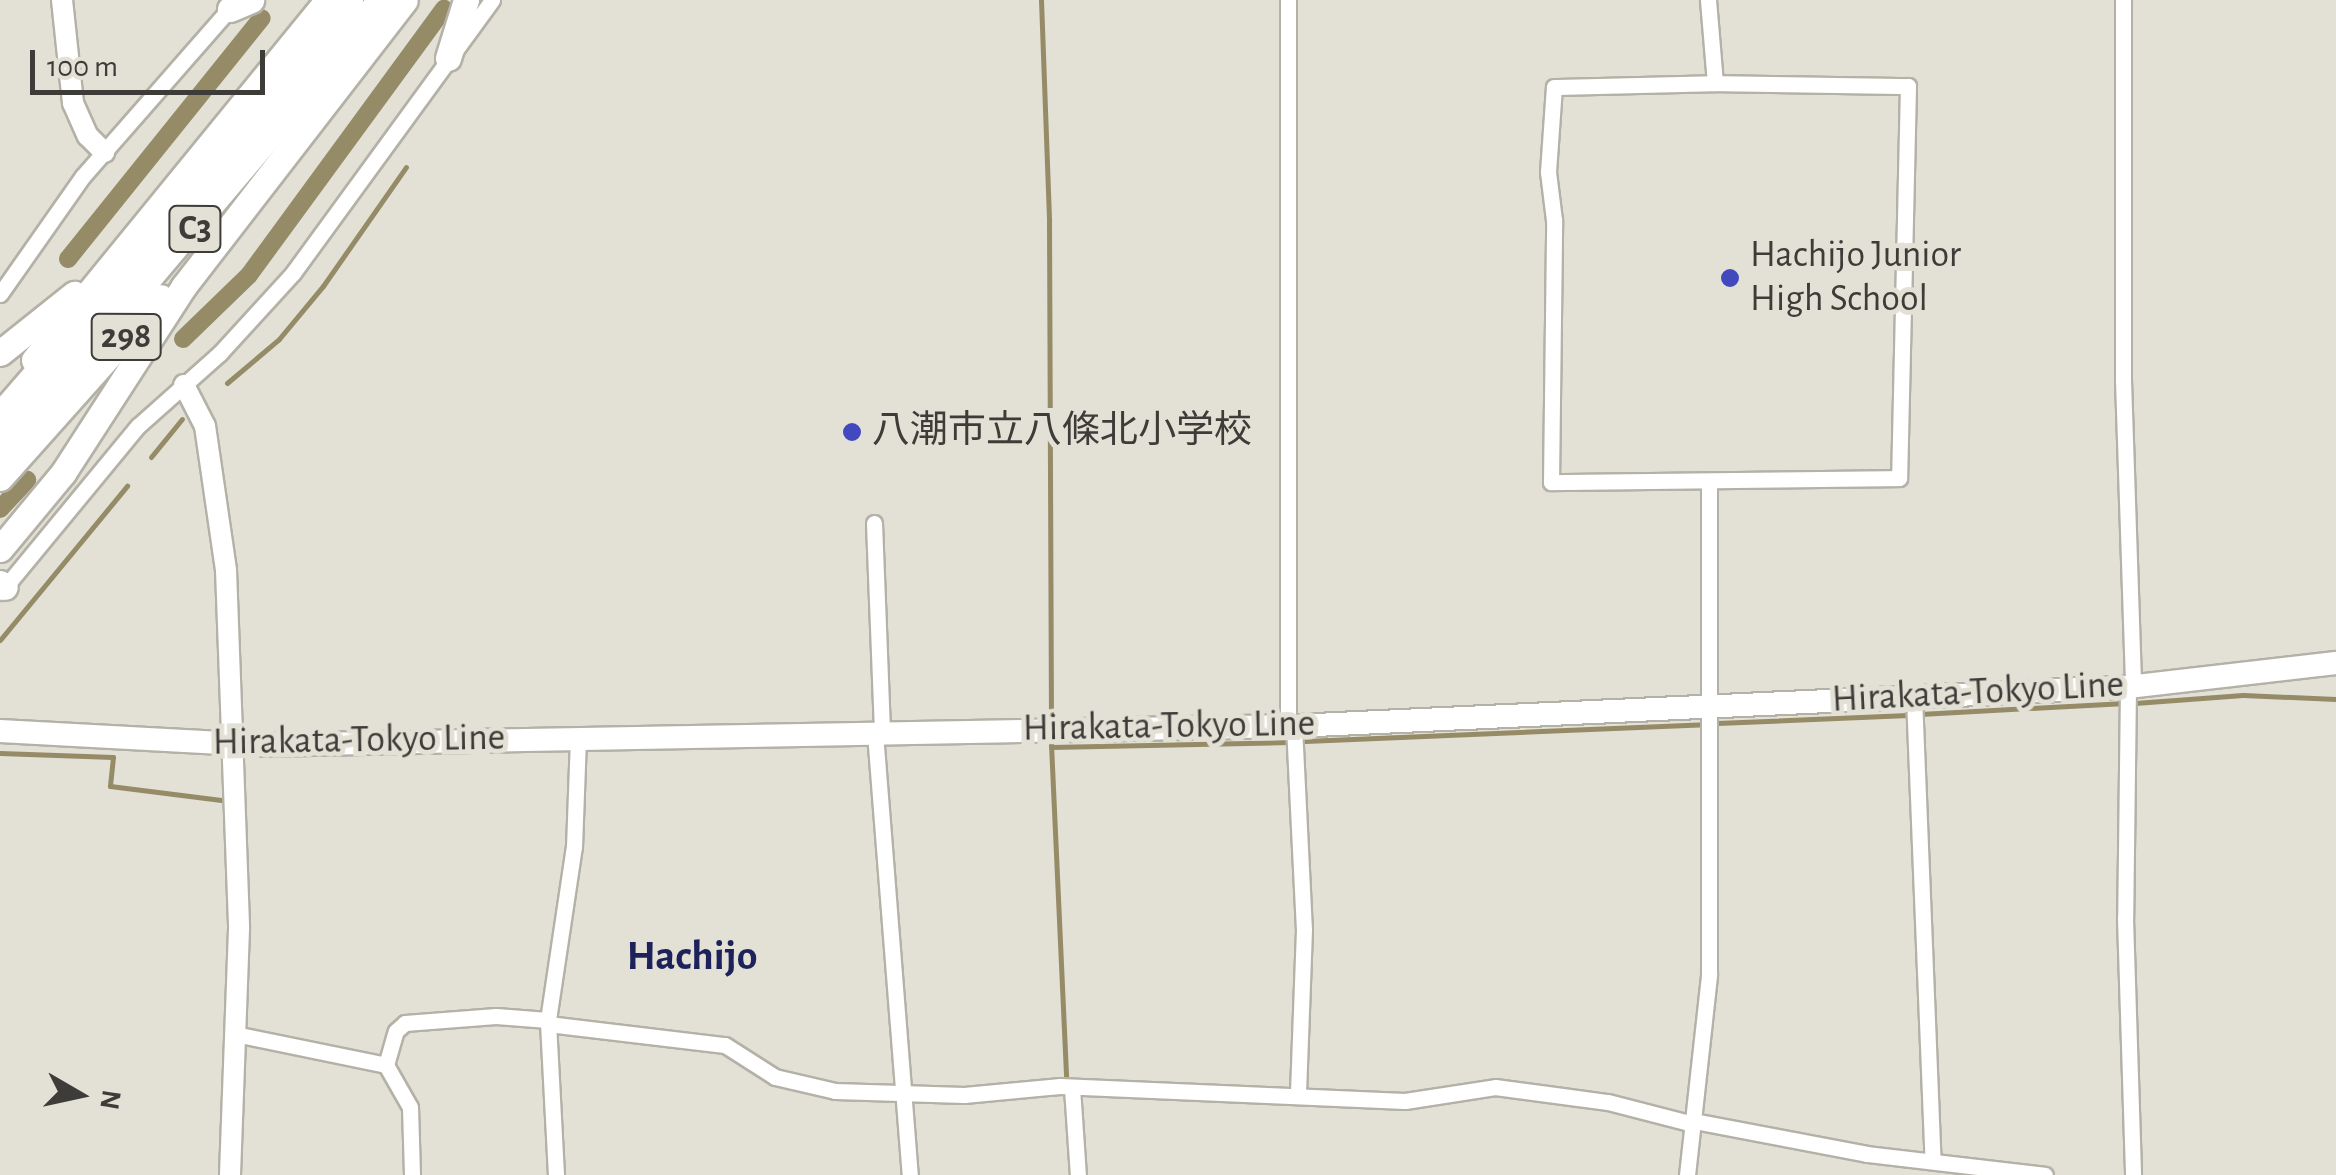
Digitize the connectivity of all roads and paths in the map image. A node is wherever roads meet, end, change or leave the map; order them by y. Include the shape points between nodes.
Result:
1 (62, 0) edge
2 (328, 0) edge
3 (348, 0) edge
4 (383, 0) edge
5 (405, 0) edge
6 (466, 0) edge
7 (492, 0) edge
8 (1288, 0) edge
9 (1708, 0) edge
10 (2124, 0) edge
11 (239, 3) edge
12 (448, 58) junction
13 (1715, 84) junction
14 (104, 152) junction
15 (255, 200) junction
16 (113, 263) junction
17 (0, 294) edge
18 (0, 353) edge
19 (184, 385) junction
20 (0, 400) edge
21 (0, 418) edge
22 (0, 453) edge
23 (0, 478) edge
24 (1709, 480) junction
25 (874, 524) dead end
26 (0, 549) edge
27 (2, 588) edge
28 (2336, 664) edge
29 (2130, 686) junction
30 (1914, 697) junction
31 (1712, 705) junction
32 (1291, 726) junction
33 (0, 732) edge
34 (879, 733) junction
35 (578, 738) junction
36 (233, 745) junction
37 (548, 1022) junction
38 (235, 1034) junction
39 (386, 1065) junction
40 (1072, 1088) junction
41 (903, 1094) junction
42 (1298, 1094) junction
43 (1694, 1123) junction
44 (1933, 1160) junction
45 (230, 1175) edge
46 (412, 1175) edge
47 (556, 1175) edge
48 (910, 1175) edge
49 (1078, 1175) edge
50 (1687, 1175) edge
51 (2045, 1175) edge
52 (2133, 1175) edge

1 - 14 street via 73,102 88,136
2 - 16 highway, 298
3 - 21 highway, C3 via 202,185
4 - 22 highway, C3
5 - 15 highway, 298
6 - 12 highway
7 - 12 street
8 - 32 street
9 - 13 street
10 - 29 street
11 - 14 street
12 - 19 street via 293,273
13 - 24 street via 1554,86 1548,172 1554,220 1551,482
13 - 24 street via 1908,86 1899,478
14 - 17 street
15 - 23 highway, 298
15 - 26 highway, 298 via 184,286 63,473
16 - 18 highway, 298
16 - 20 highway, 298
19 - 27 street via 138,426
19 - 36 street via 202,415 223,534
24 - 31 street
25 - 34 street
28 - 29 main road, Hirakata-Tokyo Line
29 - 30 main road, Hirakata-Tokyo Line
29 - 52 street via 2125,918
30 - 31 main road, Hirakata-Tokyo Line
30 - 44 street
31 - 32 main road, Hirakata-Tokyo Line
31 - 43 street via 1709,974
32 - 34 main road, Hirakata-Tokyo Line
32 - 42 street via 1304,930
33 - 36 main road, Hirakata-Tokyo Line
34 - 35 main road, Hirakata-Tokyo Line
34 - 41 street
35 - 36 main road, Hirakata-Tokyo Line
35 - 37 street via 574,847
36 - 38 street
37 - 39 street via 496,1016 406,1024 396,1031
37 - 41 street via 706,1041 799,1085
37 - 47 street
38 - 39 street
38 - 45 street
39 - 46 street via 410,1107
40 - 41 street
40 - 42 street
40 - 49 street
41 - 48 street
42 - 43 street via 1405,1101 1495,1086
43 - 44 street
43 - 50 street
44 - 51 street

